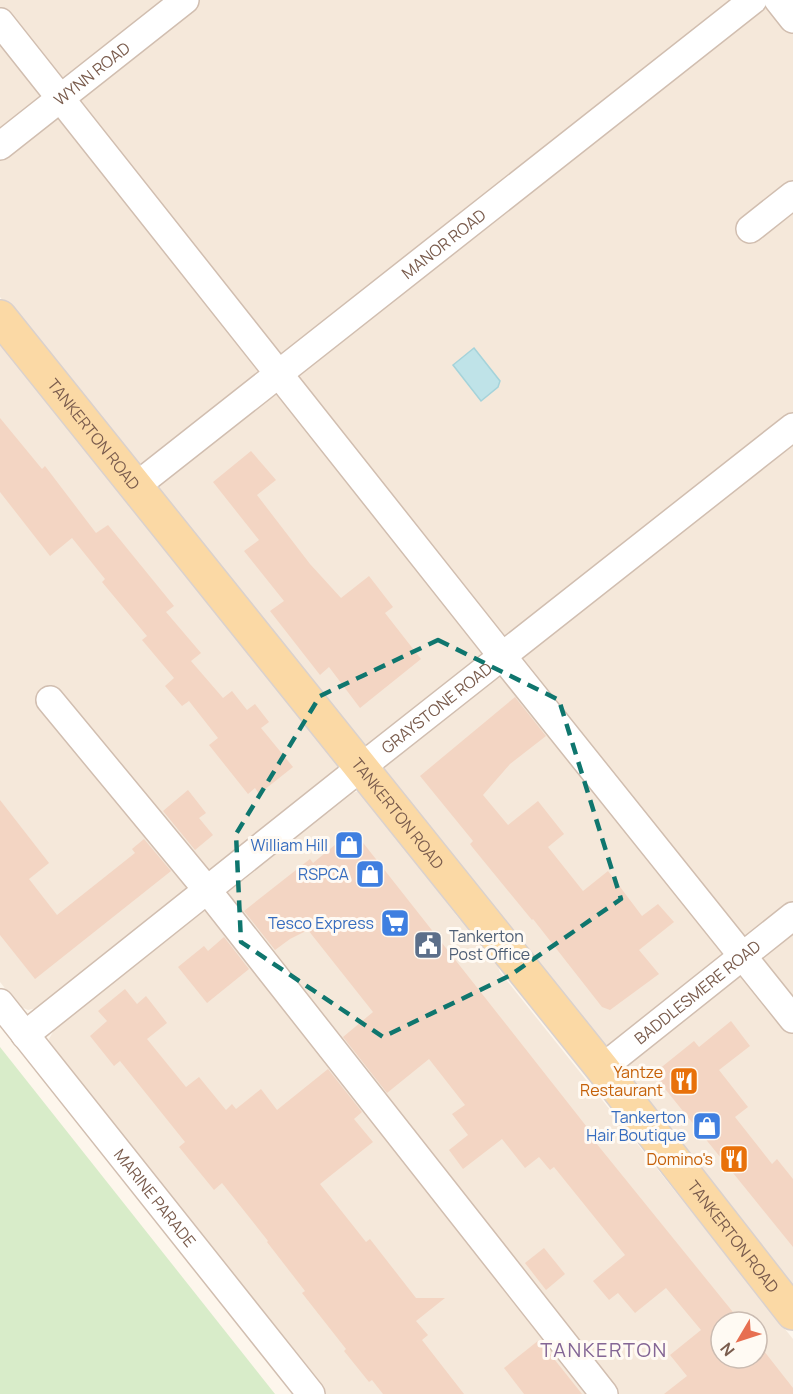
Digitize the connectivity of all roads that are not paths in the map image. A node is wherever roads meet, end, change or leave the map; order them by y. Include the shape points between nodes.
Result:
1 (185, 0) edge
2 (753, 0) edge
3 (778, 0) edge
4 (793, 19) edge
5 (0, 22) edge
6 (61, 98) junction
7 (0, 146) edge
8 (793, 195) edge
9 (750, 229) dead end
10 (0, 317) edge
11 (279, 375) junction
12 (793, 427) edge
13 (135, 487) junction
14 (503, 657) junction
15 (50, 700) dead end
16 (361, 767) junction
17 (208, 891) junction
18 (793, 916) edge
19 (743, 956) junction
20 (0, 1003) edge
21 (793, 1019) edge
22 (26, 1035) junction
23 (602, 1068) junction
24 (793, 1313) edge
25 (311, 1394) edge
26 (604, 1394) edge

1 - 6 street, WYNN ROAD
2 - 11 street, MANOR ROAD
3 - 4 street
5 - 6 street
6 - 7 street, WYNN ROAD
6 - 11 street
8 - 9 street
10 - 13 main road, TANKERTON ROAD
11 - 13 street, MANOR ROAD
11 - 14 street
12 - 14 street, GRAYSTONE ROAD
13 - 16 main road, TANKERTON ROAD
14 - 16 street, GRAYSTONE ROAD
14 - 19 street
15 - 17 street
16 - 17 street, GRAYSTONE ROAD
16 - 23 main road, TANKERTON ROAD
17 - 22 street, GRAYSTONE ROAD
17 - 26 street
18 - 19 street, BADDLESMERE ROAD
19 - 21 street
19 - 23 street, BADDLESMERE ROAD
20 - 22 street, MARINE PARADE
22 - 25 street, MARINE PARADE
23 - 24 main road, TANKERTON ROAD

